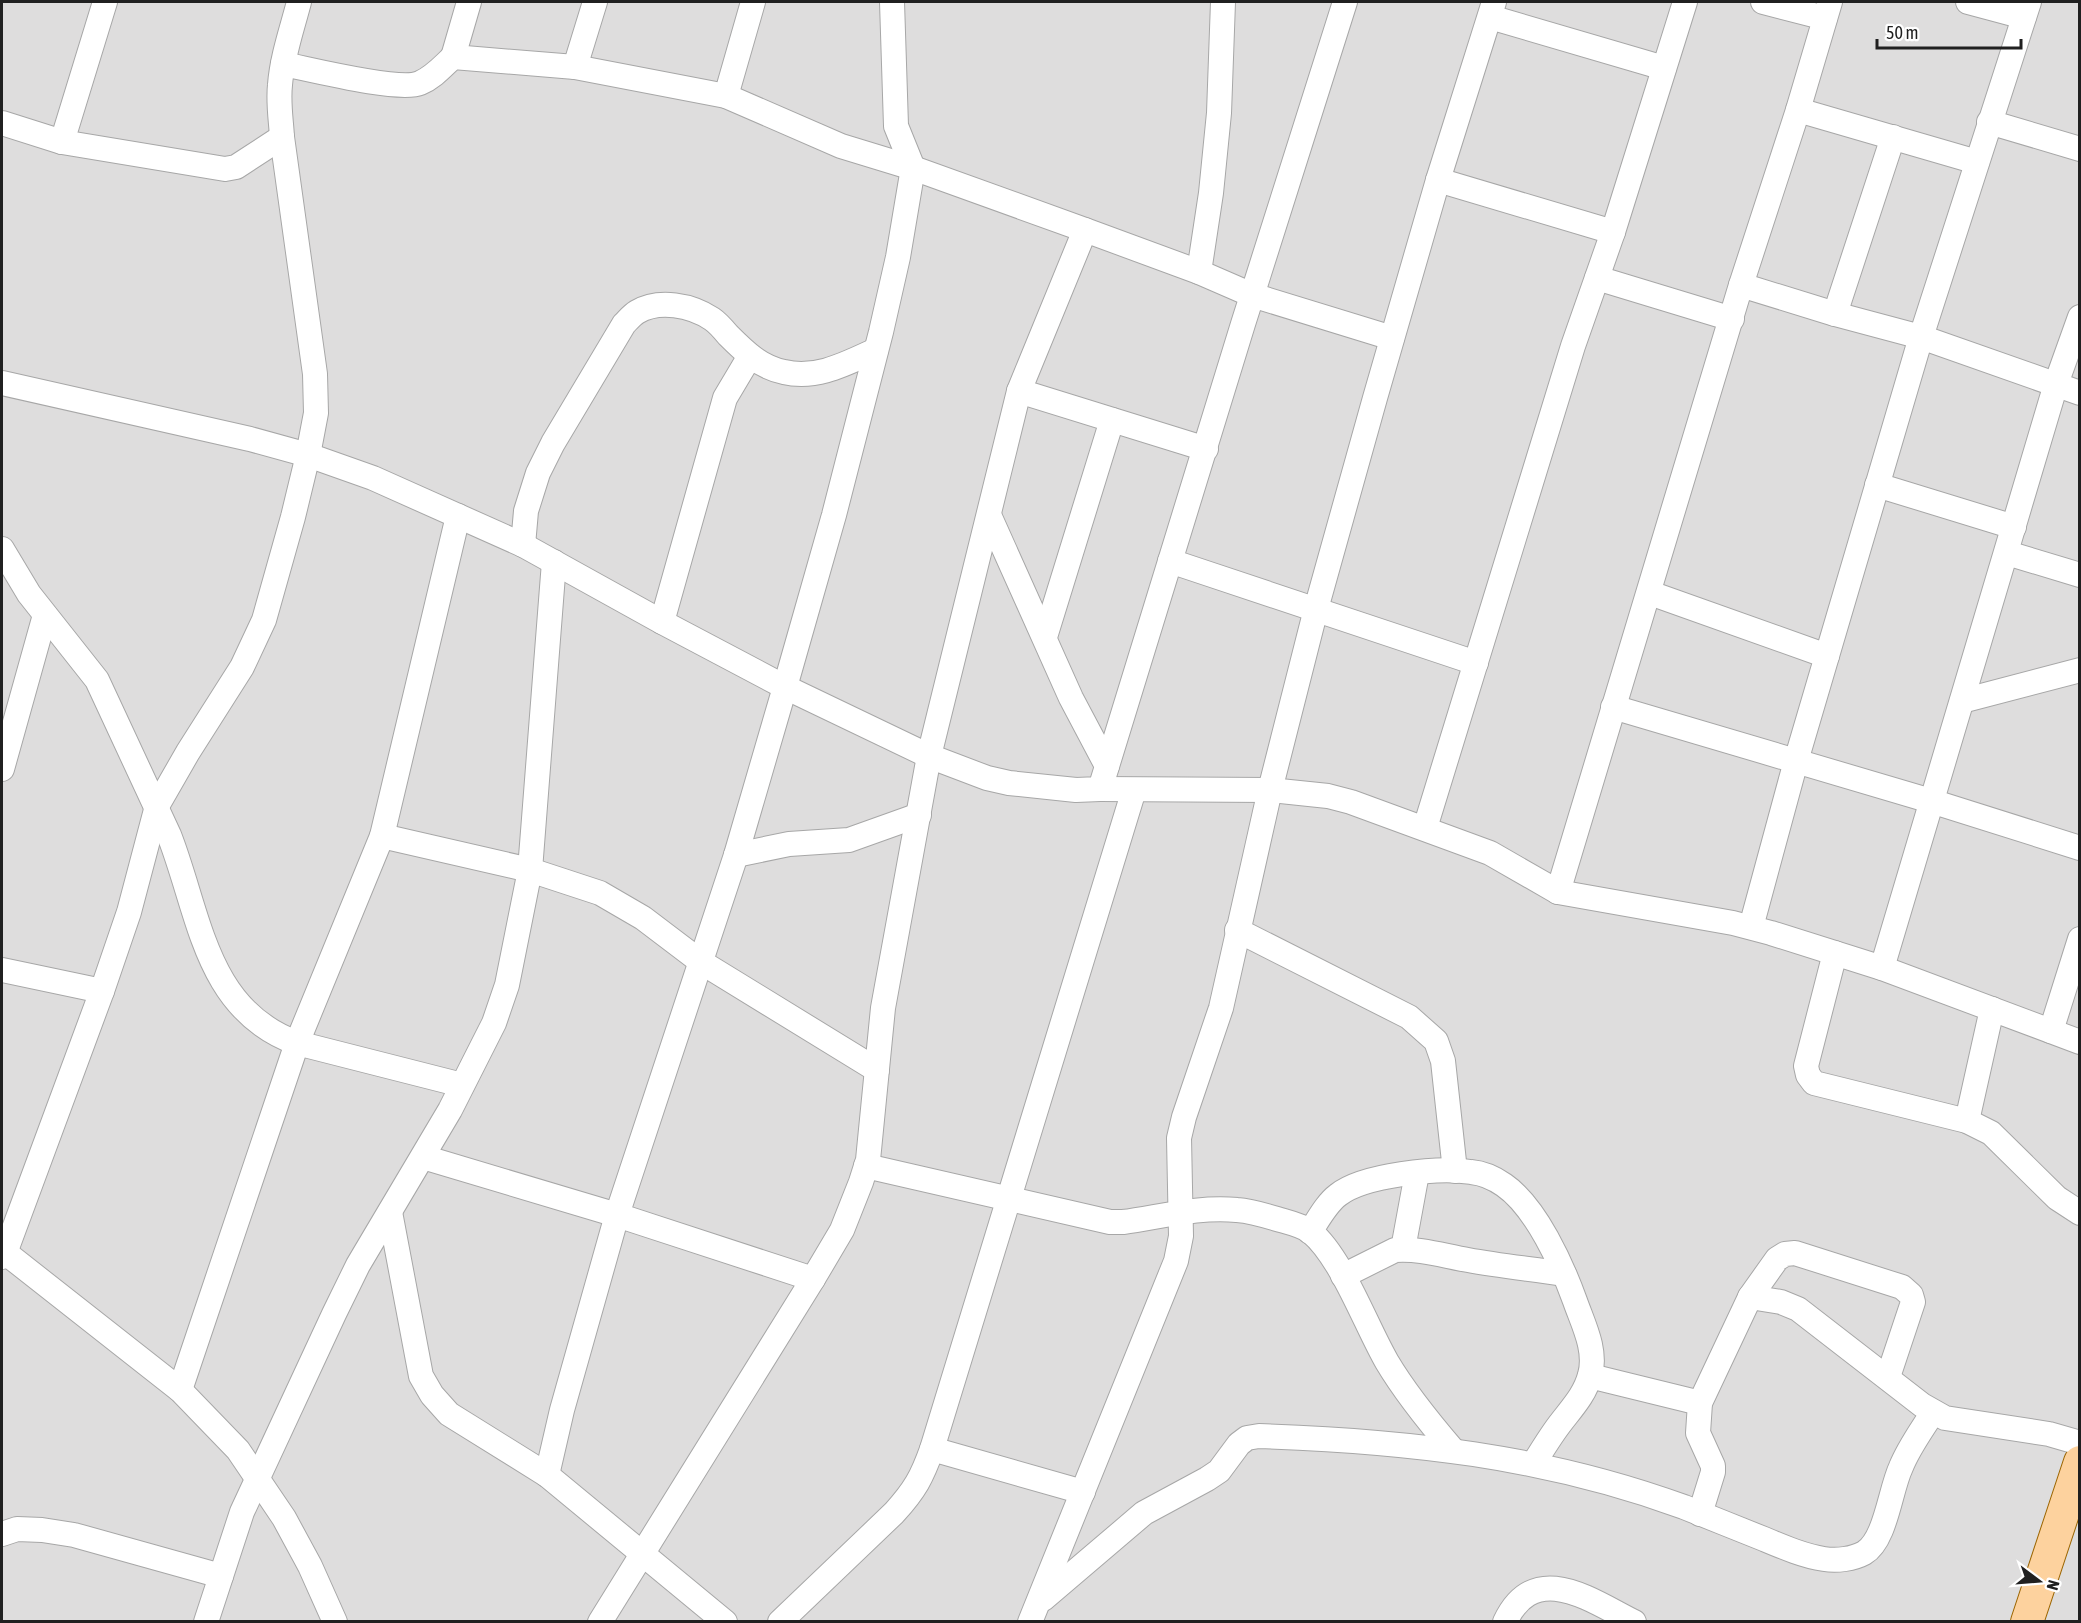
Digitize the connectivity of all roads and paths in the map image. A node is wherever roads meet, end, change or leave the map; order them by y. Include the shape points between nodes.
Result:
1 (105, 2) edge
2 (299, 2) edge
3 (469, 2) edge
4 (595, 2) edge
5 (753, 2) edge
6 (892, 2) edge
7 (1223, 2) edge
8 (1345, 2) edge
9 (1685, 2) edge
10 (1763, 2) edge
11 (1968, 2) edge
12 (1492, 9) edge
13 (2027, 9) edge
14 (1828, 10) edge
15 (453, 57) junction
16 (282, 64) junction
17 (575, 67) junction
18 (1664, 68) junction
19 (726, 96) junction
20 (1798, 110) junction
21 (1989, 122) junction
22 (2, 123) edge
23 (282, 137) junction
24 (1893, 137) junction
25 (62, 142) junction
26 (2079, 149) edge
27 (1977, 162) junction
28 (913, 168) junction
29 (1438, 180) junction
30 (1085, 230) junction
31 (1613, 232) junction
32 (1199, 272) junction
33 (1597, 278) junction
34 (1742, 285) junction
35 (1252, 295) junction
36 (1835, 314) junction
37 (2079, 317) edge
38 (1732, 320) junction
39 (1921, 337) junction
40 (1392, 338) junction
41 (876, 350) junction
42 (750, 356) junction
43 (2, 382) edge
44 (2055, 384) junction
45 (1019, 391) junction
46 (2079, 393) edge
47 (1112, 420) junction
48 (1206, 449) junction
49 (308, 455) junction
50 (1877, 485) junction
51 (988, 515) junction
52 (458, 516) junction
53 (2014, 527) junction
54 (523, 545) junction
55 (2, 549) edge
56 (2007, 553) junction
57 (1170, 561) junction
58 (554, 562) junction
59 (2079, 576) edge
60 (1650, 593) junction
61 (1316, 609) junction
62 (45, 615) junction
63 (662, 622) junction
64 (1045, 637) junction
65 (1827, 656) junction
66 (1476, 663) junction
67 (2079, 670) edge
68 (785, 687) junction
69 (1962, 701) junction
70 (1613, 707) junction
71 (929, 756) junction
72 (1796, 761) junction
73 (1107, 766) junction
74 (2, 769) edge
75 (1100, 789) junction
76 (1134, 790) junction
77 (1270, 790) junction
78 (1931, 801) junction
79 (157, 806) junction
80 (919, 815) junction
81 (1425, 828) junction
82 (382, 836) junction
83 (2079, 848) edge
84 (736, 855) junction
85 (530, 870) junction
86 (1558, 892) junction
87 (1751, 927) junction
88 (1238, 930) junction
89 (2079, 939) edge
90 (1836, 953) junction
91 (701, 962) junction
92 (1882, 968) junction
93 (2, 970) edge
94 (102, 992) junction
95 (1992, 1009) junction
96 (2051, 1031) junction
97 (2079, 1042) edge
98 (297, 1043) junction
99 (877, 1070) junction
100 (462, 1085) junction
101 (1967, 1120) junction
102 (423, 1157) junction
103 (866, 1166) junction
104 (1455, 1170) junction
105 (1417, 1173) junction
106 (1009, 1199) junction
107 (390, 1212) junction
108 (2079, 1213) edge
109 (1181, 1214) junction
110 (617, 1215) junction
111 (1310, 1232) junction
112 (1403, 1249) junction
113 (3, 1253) edge
114 (1564, 1274) junction
115 (1343, 1276) junction
116 (813, 1278) junction
117 (1750, 1297) junction
118 (1590, 1376) junction
119 (1888, 1377) junction
120 (180, 1390) junction
121 (1700, 1403) junction
122 (1933, 1412) junction
123 (2079, 1443) edge
124 (932, 1449) junction
125 (1453, 1450) junction
126 (2079, 1462) edge
127 (1534, 1463) junction
128 (547, 1475) junction
129 (258, 1479) junction
130 (1083, 1492) junction
131 (2079, 1508) edge
132 (1700, 1514) junction
133 (2, 1534) edge
134 (642, 1554) junction
135 (221, 1576) junction
136 (1034, 1612) edge
137 (206, 1622) edge
138 (335, 1622) edge
139 (600, 1622) edge
140 (724, 1622) edge
141 (780, 1622) edge
142 (1505, 1622) edge
143 (1634, 1622) edge
144 (2026, 1622) edge
145 (2045, 1622) edge

1 - 25 street
2 - 16 street
3 - 15 street
4 - 17 street
5 - 19 street
6 - 28 street via 896,126
7 - 32 street via 1219,112
8 - 35 street
9 - 18 street
10 - 14 street
11 - 13 street
12 - 18 street
12 - 29 street
13 - 21 street
14 - 20 street
15 - 16 street via 435,75 418,84 387,84
15 - 17 street
16 - 23 street
17 - 19 street
18 - 31 street
19 - 28 street via 841,146
20 - 24 street
20 - 34 street
21 - 26 street
21 - 27 street
22 - 25 street
23 - 25 street via 225,170
23 - 49 street via 315,374 316,413
24 - 27 street
24 - 36 street
27 - 39 street
28 - 30 street
28 - 41 street via 898,257
29 - 31 street
29 - 40 street
30 - 32 street
30 - 45 street
31 - 33 street
32 - 35 street
33 - 38 street
33 - 66 street
34 - 36 street
34 - 38 street
35 - 40 street
35 - 48 street
36 - 39 street
37 - 44 street
38 - 60 street
39 - 44 street
39 - 50 street
40 - 61 street
41 - 42 street via 832,370 810,374 785,373
41 - 68 street
42 - 54 street via 713,319 693,310 678,305 652,306 637,312 624,324 538,473 525,511
42 - 63 street via 725,398
43 - 49 street
44 - 46 street
44 - 53 street
45 - 47 street
45 - 51 street
47 - 48 street
47 - 64 street
48 - 57 street
49 - 52 street
49 - 79 street via 264,620 242,667
50 - 53 street
50 - 65 street
51 - 64 street
51 - 71 street
52 - 54 street
52 - 82 street
53 - 56 street
54 - 58 street
55 - 62 street
56 - 59 street
56 - 69 street
57 - 61 street
57 - 73 street
58 - 63 street
58 - 85 street
60 - 65 street
60 - 70 street
61 - 66 street
61 - 77 street
62 - 74 street
62 - 79 street via 97,680
63 - 68 street
64 - 73 street via 1074,706
65 - 72 street
66 - 81 street
67 - 69 street
68 - 71 street
68 - 84 street
69 - 78 street
70 - 72 street
70 - 86 street
71 - 75 street via 1009,783
71 - 80 street
72 - 78 street
72 - 87 street
73 - 75 street
75 - 76 street
76 - 77 street
76 - 106 street
77 - 81 street via 1328,796
77 - 88 street
78 - 83 street
78 - 92 street
79 - 94 street via 129,912
79 - 98 street via 193,914 225,987 263,1026
80 - 84 street via 849,840 789,844
80 - 99 street via 883,1008
81 - 86 street via 1490,853
82 - 85 street
82 - 98 street
84 - 91 street
85 - 91 street via 600,893 643,918
85 - 100 street via 507,985 494,1023
86 - 87 street
87 - 90 street
88 - 104 street via 1409,1017 1436,1041 1443,1061
88 - 109 street via 1221,1008 1179,1138
89 - 96 street
90 - 92 street
90 - 101 street via 1806,1066 1814,1083
91 - 99 street
91 - 110 street
92 - 95 street
93 - 94 street
94 - 113 street
95 - 96 street
95 - 101 street
96 - 97 street
98 - 100 street
98 - 120 street
99 - 103 street
100 - 102 street
101 - 108 street via 1991,1133 2056,1198
102 - 107 street
102 - 110 street
103 - 106 street
103 - 116 street via 842,1230
104 - 105 street
104 - 114 street via 1489,1177 1524,1204
105 - 111 street via 1352,1187 1337,1196
105 - 112 street
106 - 109 street via 1110,1222
106 - 124 street
107 - 128 street via 421,1376 432,1395 449,1414
107 - 129 street via 344,1294
109 - 111 street via 1237,1209 1287,1221
109 - 130 street via 1181,1236 1170,1280
110 - 116 street
110 - 128 street
111 - 115 street
112 - 114 street
112 - 115 street
113 - 120 street
114 - 118 street via 1592,1348
115 - 125 street via 1386,1361
116 - 134 street
117 - 119 street via 1798,1309
117 - 119 street via 1777,1259 1795,1252 1902,1287 1913,1302
117 - 121 street
118 - 121 street
118 - 127 street via 1583,1393
119 - 122 street
120 - 129 street via 238,1450
121 - 132 street via 1698,1433 1713,1472
122 - 123 street via 1945,1418 2049,1434
122 - 132 street via 1900,1469 1881,1530 1873,1546 1862,1554 1845,1560 1825,1559 1793,1551
124 - 130 street
124 - 141 street via 912,1494
125 - 127 street
125 - 136 street via 1342,1439 1247,1438 1218,1471 1144,1513
126 - 144 main road
127 - 132 street via 1643,1493
128 - 134 street
129 - 135 street via 242,1512
129 - 138 street via 310,1566
130 - 136 street
131 - 145 main road
133 - 135 street via 16,1529 74,1535
134 - 139 street
134 - 140 street
135 - 137 street
142 - 143 street via 1524,1595 1549,1587 1576,1594

